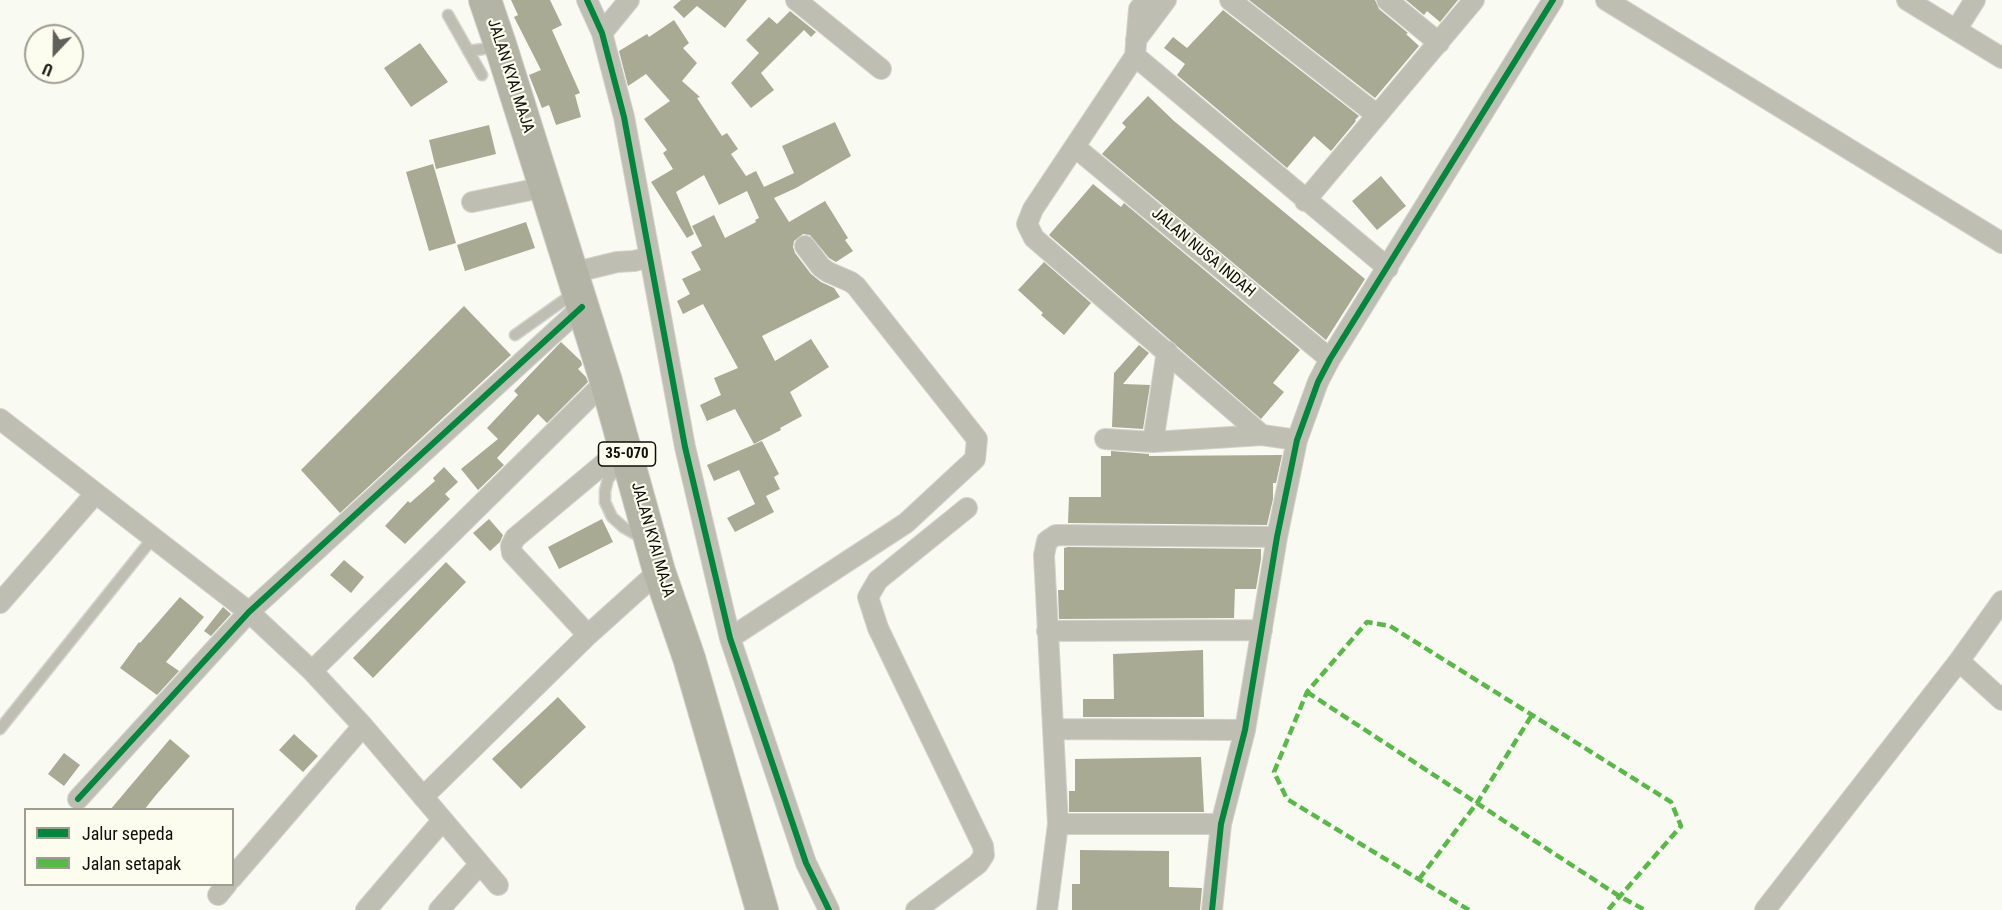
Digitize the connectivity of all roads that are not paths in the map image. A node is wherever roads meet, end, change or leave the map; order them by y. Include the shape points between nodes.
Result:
1 (485, 0) edge
2 (586, 0) edge
3 (629, 0) edge
4 (796, 0) edge
5 (1147, 0) edge
6 (1166, 0) edge
7 (1230, 0) edge
8 (1387, 0) edge
9 (1474, 0) edge
10 (1605, 0) edge
11 (1907, 0) edge
12 (1975, 0) edge
13 (1545, 3) edge
14 (448, 15) dead end
15 (1956, 30) junction
16 (602, 33) junction
17 (1438, 42) junction
18 (501, 46) junction
19 (1135, 48) junction
20 (468, 51) junction
21 (2002, 58) edge
22 (881, 69) dead end
23 (482, 75) dead end
24 (1377, 115) junction
25 (1075, 147) junction
26 (545, 188) junction
27 (1305, 201) junction
28 (472, 202) dead end
29 (2002, 243) edge
30 (806, 246) dead end
31 (633, 260) junction
32 (1388, 268) junction
33 (577, 290) junction
34 (515, 335) dead end
35 (1167, 351) junction
36 (1330, 359) junction
37 (606, 381) junction
38 (0, 419) edge
39 (1262, 435) junction
40 (1105, 439) dead end
41 (1297, 440) junction
42 (1153, 442) junction
43 (626, 451) junction
44 (95, 494) junction
45 (968, 508) dead end
46 (1277, 537) junction
47 (152, 539) junction
48 (656, 558) junction
49 (2002, 601) edge
50 (0, 603) edge
51 (249, 612) junction
52 (1262, 630) junction
53 (1047, 631) junction
54 (588, 635) junction
55 (730, 638) junction
56 (1959, 661) junction
57 (312, 670) junction
58 (2002, 700) edge
59 (363, 726) junction
60 (0, 729) edge
61 (1053, 729) junction
62 (1245, 730) junction
63 (423, 798) junction
64 (78, 799) dead end
65 (442, 820) junction
66 (1058, 824) junction
67 (1221, 824) junction
68 (480, 864) junction
69 (234, 876) edge
70 (498, 885) dead end
71 (366, 910) edge
72 (439, 910) edge
73 (762, 910) edge
74 (829, 910) edge
75 (916, 910) edge
76 (1047, 910) edge
77 (1212, 910) edge
78 (1765, 910) edge

1 - 18 main road, JALAN KYAI MAJA / 35-070
2 - 16 street
3 - 16 street
4 - 22 street
5 - 19 street via 1140,9
6 - 19 street
7 - 24 street
8 - 17 street
9 - 17 street
10 - 29 street
11 - 15 street
12 - 15 street
13 - 32 street
14 - 20 lane
15 - 21 street
16 - 31 street via 624,117
17 - 24 street
18 - 20 lane
18 - 26 main road, JALAN KYAI MAJA / 35-070
19 - 25 street
19 - 27 street
20 - 23 lane
24 - 27 street
25 - 35 street via 1027,224 1034,238
25 - 36 street, JALAN NUSA INDAH
26 - 28 street
26 - 33 main road, JALAN KYAI MAJA / 35-070
27 - 32 street
30 - 55 street via 821,267 851,282 977,439 975,459 906,523
31 - 33 street
31 - 55 street via 685,447
32 - 36 street
33 - 34 lane
33 - 37 main road, JALAN KYAI MAJA / 35-070
33 - 51 street
35 - 39 street
35 - 42 street
36 - 41 street
37 - 43 main road, JALAN KYAI MAJA / 35-070
37 - 57 street
38 - 44 street
39 - 41 street
39 - 42 street
40 - 42 street
41 - 46 street
43 - 48 main road, JALAN KYAI MAJA / 35-070
43 - 54 street via 515,538 511,546 513,553
44 - 47 street
44 - 50 street
45 - 75 street via 878,580 868,597 878,628 983,846 984,855 978,864
46 - 52 street
46 - 53 street via 1056,535 1047,541 1044,555
47 - 51 street
47 - 60 lane
48 - 54 street
48 - 73 main road, JALAN KYAI MAJA / 35-070
49 - 56 street
51 - 57 street
51 - 64 street
52 - 53 street
52 - 62 street
53 - 61 street
54 - 63 street
55 - 74 street via 806,863
56 - 58 street
56 - 78 street
57 - 59 street
59 - 63 street
59 - 69 street
61 - 62 street
61 - 66 street
62 - 67 street
63 - 65 street
65 - 68 street
65 - 71 street
66 - 67 street
66 - 76 street
67 - 77 street
68 - 70 street
68 - 72 street

